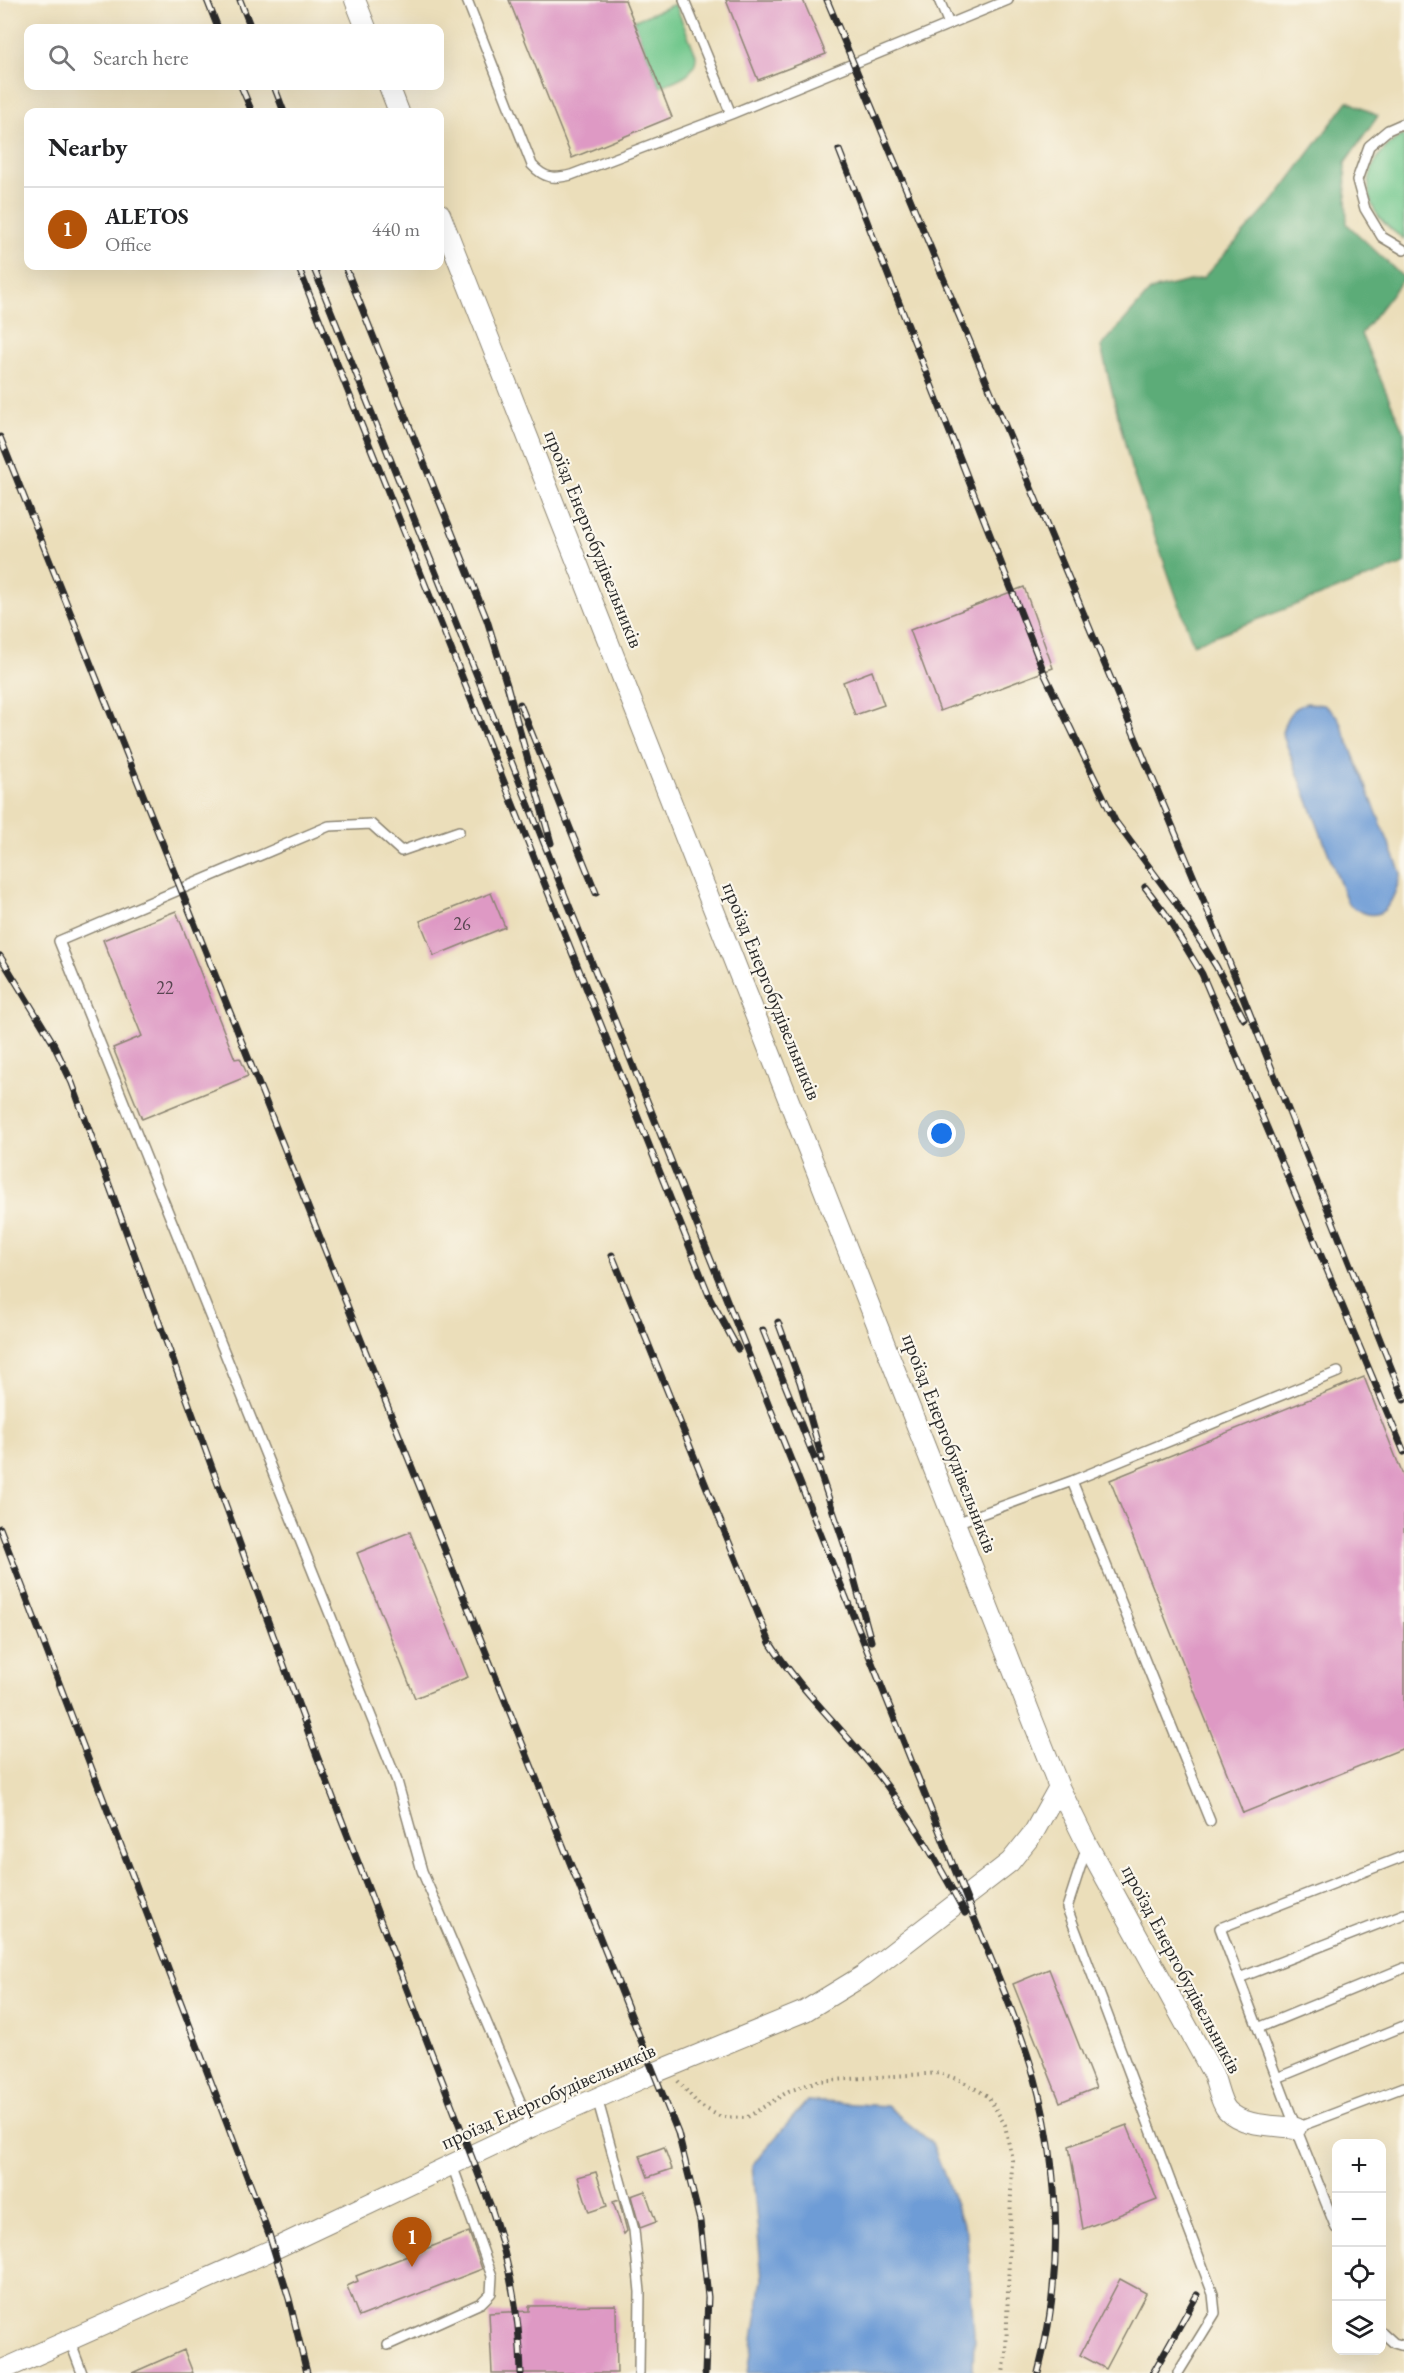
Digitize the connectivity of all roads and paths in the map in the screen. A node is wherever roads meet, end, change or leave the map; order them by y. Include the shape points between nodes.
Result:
1 (355, 0) edge
2 (467, 0) edge
3 (684, 0) edge
4 (939, 0) edge
5 (1008, 0) edge
6 (364, 24) edge
7 (949, 24) junction
8 (391, 90) edge
9 (397, 108) edge
10 (731, 114) junction
11 (1404, 123) edge
12 (444, 224) edge
13 (1404, 250) edge
14 (459, 831) dead end
15 (1338, 1372) dead end
16 (1072, 1481) junction
17 (956, 1523) junction
18 (1059, 1787) junction
19 (1210, 1821) dead end
20 (1088, 1844) junction
21 (1404, 1856) edge
22 (1404, 1914) edge
23 (1404, 1968) edge
24 (1239, 1977) junction
25 (1404, 2026) edge
26 (1258, 2028) junction
27 (667, 2069) junction
28 (1277, 2079) junction
29 (1404, 2087) edge
30 (597, 2098) junction
31 (531, 2127) junction
32 (1296, 2127) junction
33 (452, 2165) junction
34 (1332, 2218) edge
35 (1386, 2336) edge
36 (70, 2341) junction
37 (388, 2345) dead end
38 (1404, 2346) edge
39 (0, 2371) edge
40 (82, 2373) edge
41 (639, 2373) edge
42 (1003, 2373) edge
43 (1178, 2373) edge

1 - 6 street
2 - 10 lane via 532,165 541,176 553,179 572,175
3 - 10 lane
4 - 7 lane
5 - 7 lane
7 - 10 lane
8 - 9 street
11 - 13 lane via 1369,146 1357,180 1365,209 1382,237
12 - 17 street, проїзд Енергобудівельників
14 - 31 lane via 400,851 371,824 329,826 59,941 397,1781 422,1871
15 - 16 lane
16 - 17 lane
16 - 19 lane
17 - 18 street, проїзд Енергобудівельників
18 - 20 street, проїзд Енергобудівельників
18 - 27 street, проїзд Енергобудівельників via 1034,1832 1010,1862 864,1976 805,2011
20 - 32 street, проїзд Енергобудівельників via 1213,2074 1226,2109 1239,2119 1257,2124
20 - 43 lane via 1067,1908 1213,2294 1215,2313
21 - 24 lane via 1220,1928
22 - 24 lane
23 - 26 lane
24 - 26 lane
25 - 28 lane
26 - 28 lane
27 - 30 street, проїзд Енергобудівельників
27 - 42 path via 699,2105 721,2117 746,2118 789,2091 818,2081 940,2073 987,2096 1005,2125 1012,2160
28 - 32 lane
29 - 32 lane
30 - 31 street, проїзд Енергобудівельників
30 - 41 lane via 634,2230 640,2292
31 - 33 street, проїзд Енергобудівельників
32 - 34 lane
33 - 36 street, проїзд Енергобудівельників
33 - 37 lane via 492,2276 491,2293 481,2303
35 - 38 lane
36 - 39 street, проїзд Енергобудівельників
36 - 40 lane

